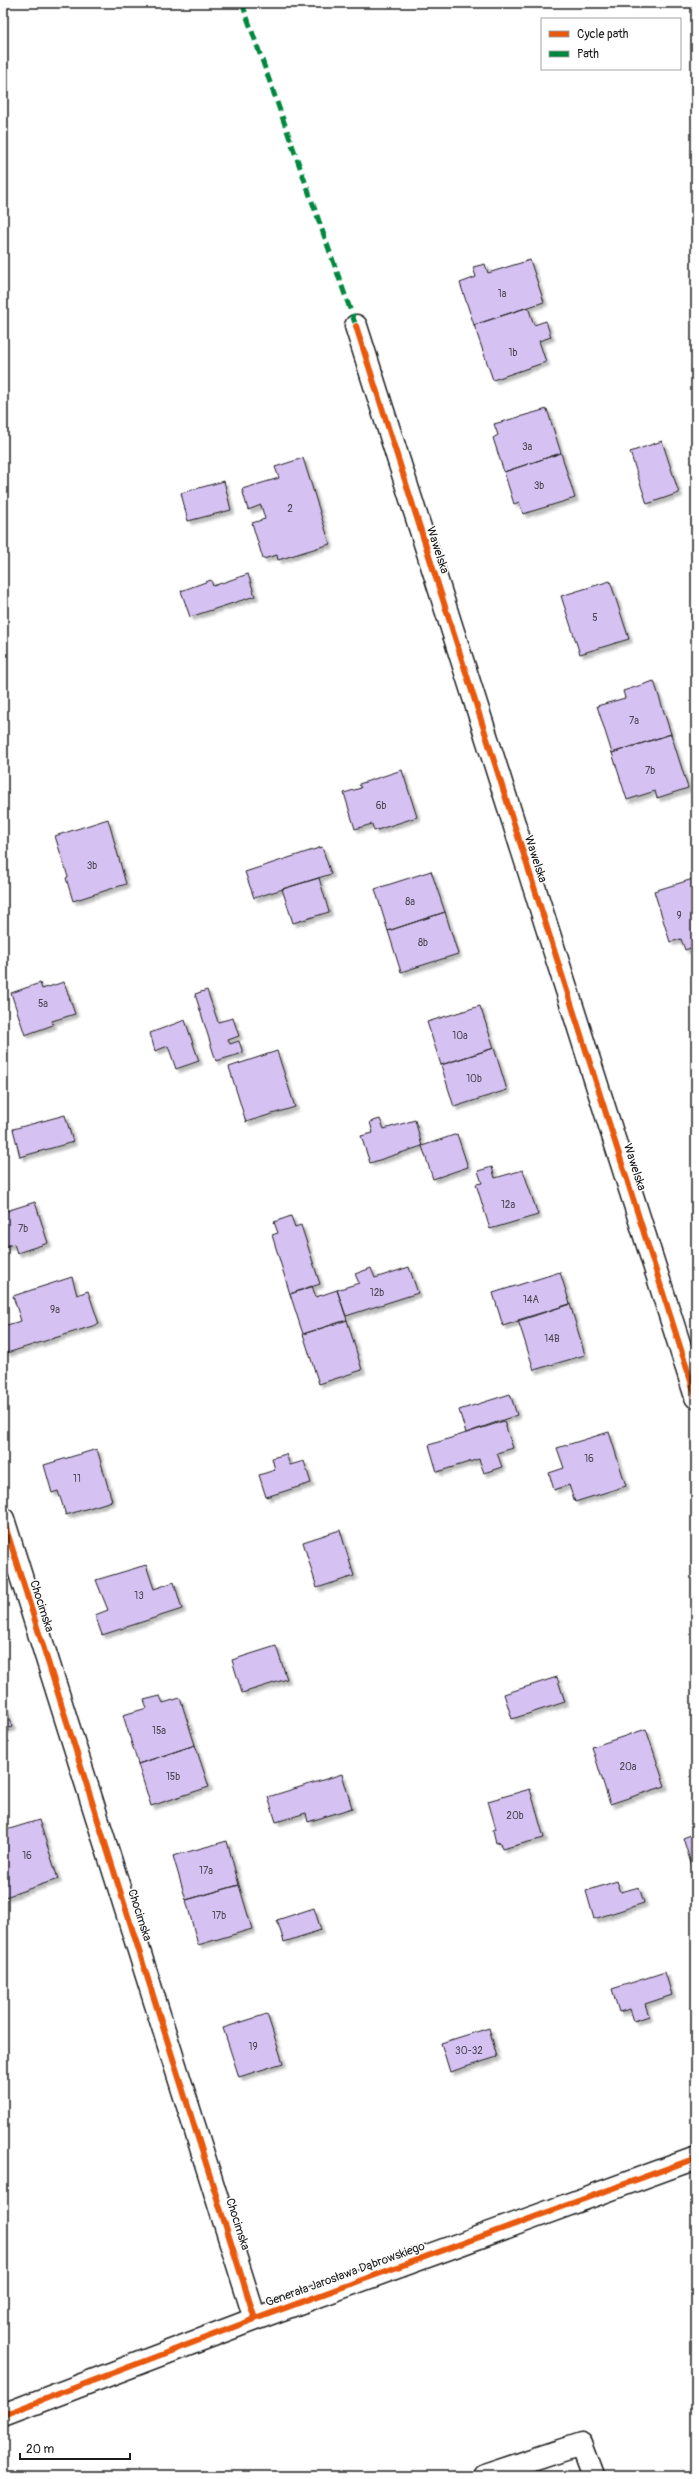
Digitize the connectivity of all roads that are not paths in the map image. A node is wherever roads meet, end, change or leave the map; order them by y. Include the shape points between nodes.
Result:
1 (356, 326) dead end
2 (696, 1397) edge
3 (3, 1519) edge
4 (696, 2158) edge
5 (255, 2319) junction
6 (3, 2415) edge
7 (484, 2476) edge
8 (592, 2476) edge

1 - 2 street, Wawelska
3 - 5 street, Chocimska
4 - 5 street, Generała Jarosława Dąbrowskiego
5 - 6 street, Generała Jarosława Dąbrowskiego
7 - 8 street via 581,2444

